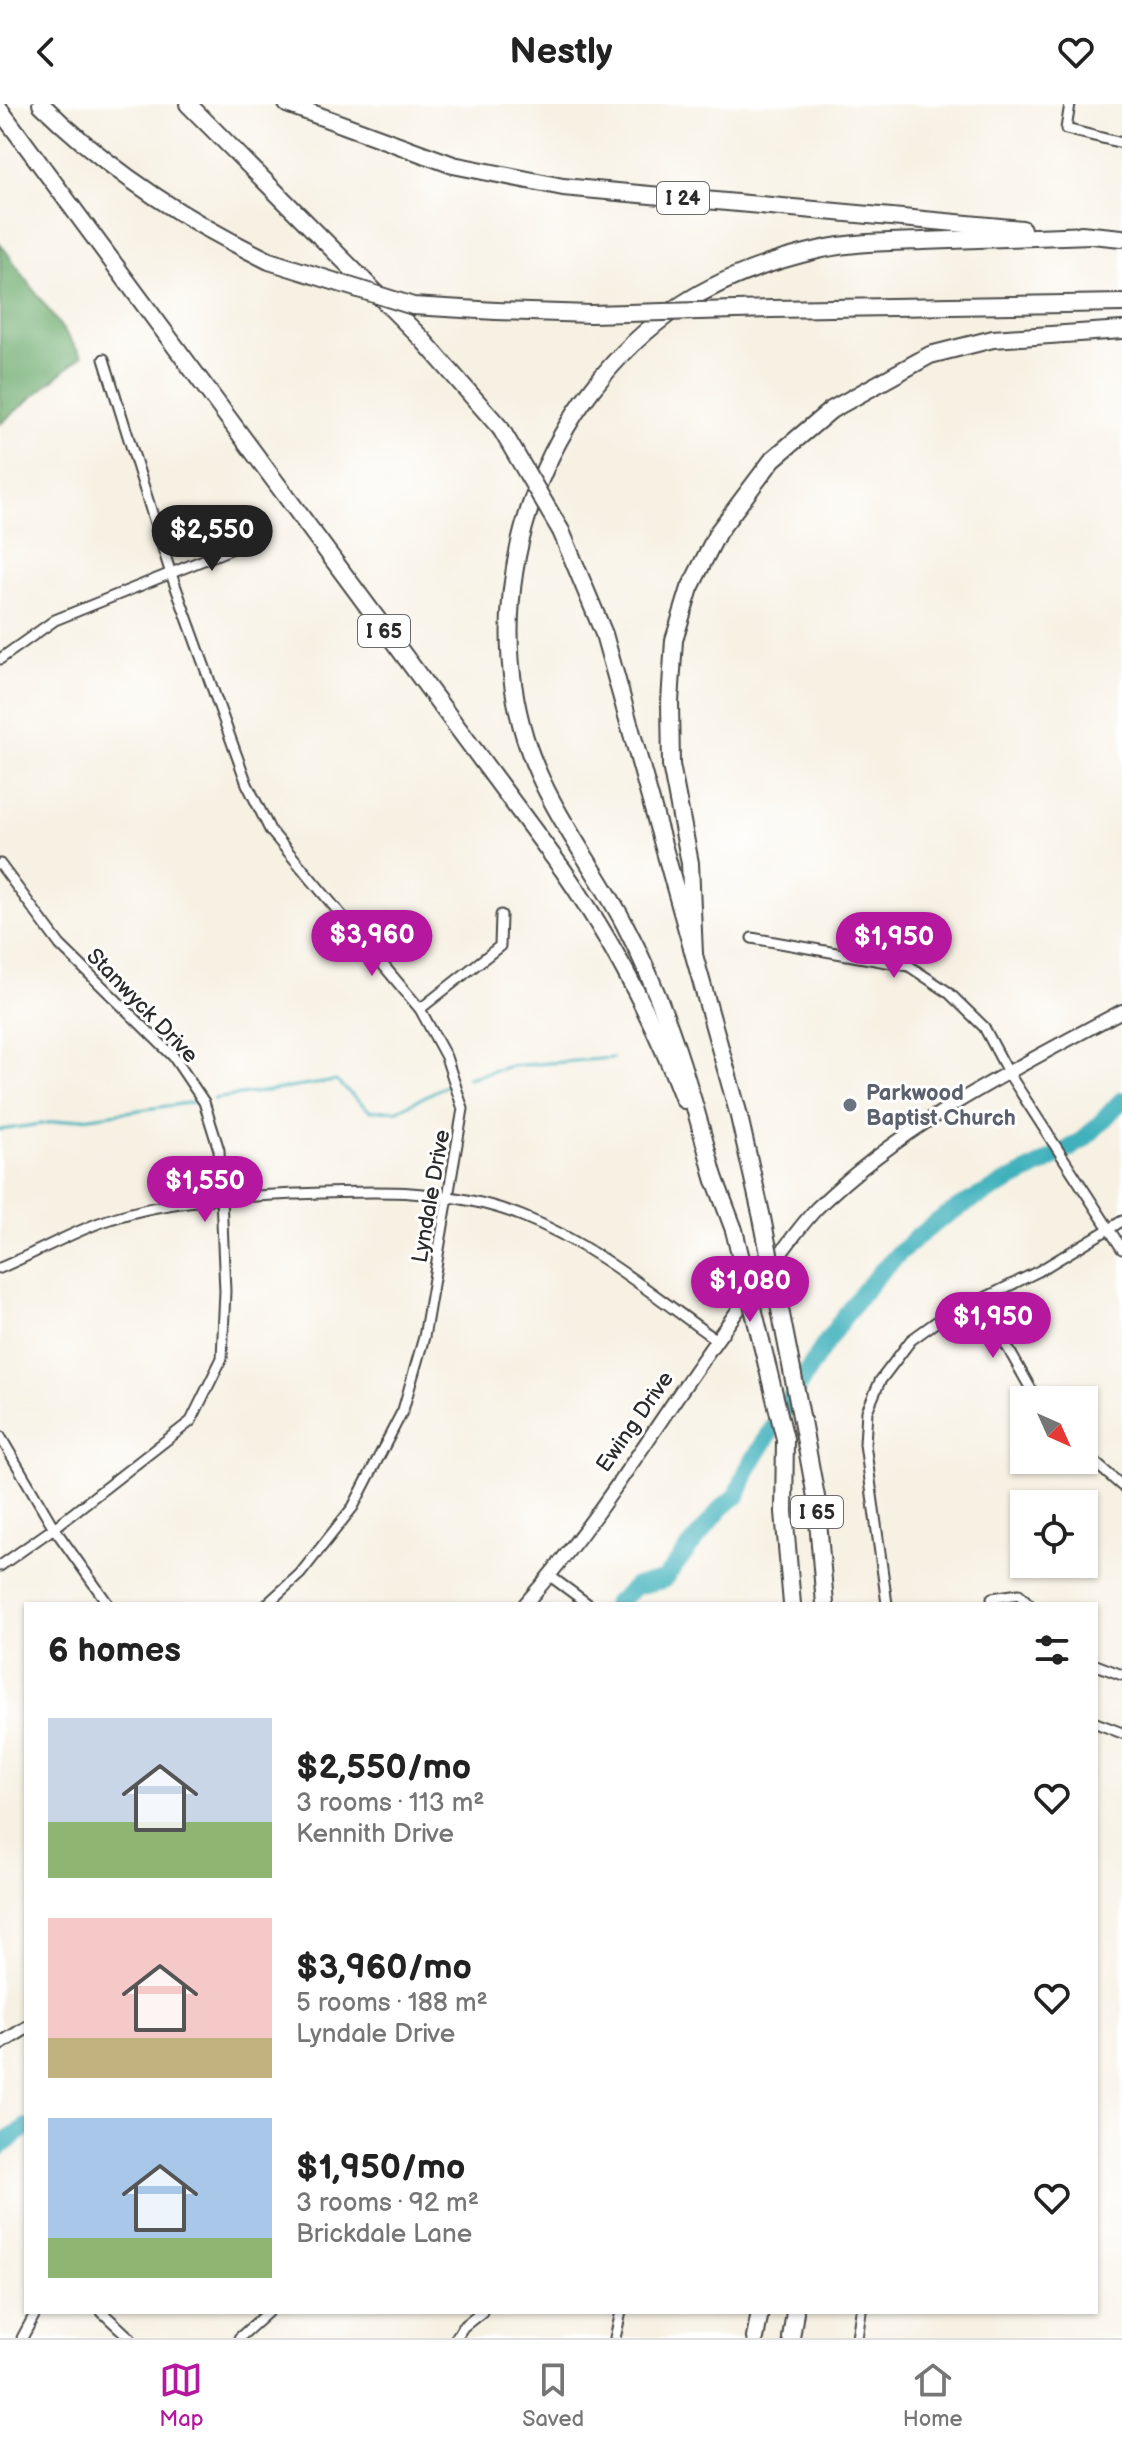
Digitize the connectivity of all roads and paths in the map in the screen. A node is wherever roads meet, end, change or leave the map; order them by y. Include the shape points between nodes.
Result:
1 (41, 104) edge
2 (188, 104) edge
3 (287, 104) edge
4 (1070, 104) edge
5 (0, 110) edge
6 (1122, 143) edge
7 (1091, 235) junction
8 (1122, 238) edge
9 (1122, 303) edge
10 (1122, 330) edge
11 (104, 359) dead end
12 (243, 544) dead end
13 (170, 571) junction
14 (0, 659) edge
15 (0, 864) edge
16 (501, 915) dead end
17 (752, 938) dead end
18 (694, 954) junction
19 (420, 1009) junction
20 (1122, 1011) edge
21 (1009, 1074) junction
22 (715, 1181) junction
23 (447, 1195) junction
24 (221, 1197) junction
25 (1122, 1221) edge
26 (1109, 1230) junction
27 (1122, 1249) edge
28 (0, 1268) edge
29 (981, 1300) junction
30 (715, 1339) junction
31 (1029, 1386) edge
32 (0, 1436) edge
33 (1098, 1465) edge
34 (1122, 1486) edge
35 (54, 1528) junction
36 (0, 1566) edge
37 (550, 1576) junction
38 (107, 1602) edge
39 (269, 1602) edge
40 (527, 1602) edge
41 (585, 1602) edge
42 (792, 1602) edge
43 (825, 1602) edge
44 (887, 1602) edge
45 (993, 1602) edge
46 (1027, 1602) edge
47 (1098, 1666) edge
48 (1122, 1675) edge
49 (1098, 1724) edge
50 (1122, 1733) edge
51 (24, 2029) edge
52 (0, 2044) edge
53 (35, 2314) edge
54 (104, 2314) edge
55 (266, 2314) edge
56 (479, 2314) edge
57 (621, 2314) edge
58 (760, 2314) edge
59 (795, 2314) edge
60 (861, 2314) edge
61 (22, 2338) edge
62 (130, 2338) edge
63 (239, 2338) edge
64 (456, 2338) edge
65 (615, 2338) edge
66 (755, 2338) edge
67 (791, 2338) edge
68 (857, 2338) edge

1 - 9 highway, bridge via 123,177 232,242 283,266 413,306 591,314
2 - 18 highway, I 65, bridge via 422,339 501,429 561,531 604,634
3 - 7 highway, I 24 via 453,165 563,187
4 - 6 street via 1066,129
5 - 22 highway, I 65 via 592,912 666,1053
7 - 8 highway, I 24
7 - 22 highway via 848,245 771,263 725,281 681,305 623,356 569,425 540,476 511,580 511,669 525,737 540,778 641,957 687,1075
10 - 18 highway via 993,339 930,355 831,410 773,459 718,532 690,588 674,640 670,702 671,765 690,863
11 - 13 street, Lyndale Drive
12 - 13 street
13 - 14 street via 55,620
13 - 19 street, Lyndale Drive via 247,784 270,830
15 - 24 street, Stanwyck Drive via 60,945 173,1056 204,1102 219,1150
16 - 19 street via 500,946
17 - 21 street via 909,966 948,992 984,1027
18 - 43 highway, I 65, bridge via 762,1218 816,1497
19 - 23 street, Lyndale Drive via 446,1057 463,1109
20 - 21 main road, Ewing Drive
21 - 26 street
21 - 30 main road, Ewing Drive via 938,1113 816,1210
22 - 42 highway, I 65, bridge via 734,1230 785,1439 784,1512
23 - 24 street via 387,1191
23 - 30 street via 520,1215 577,1240
23 - 39 street, Lyndale Drive via 424,1337 403,1410 353,1507 300,1574
24 - 28 street via 100,1223
24 - 35 street, Stanwyck Drive via 222,1358 191,1421
25 - 26 street
26 - 27 street
26 - 29 street
29 - 31 street
29 - 44 street via 911,1340 880,1381 867,1411 865,1444
30 - 37 main road, Ewing Drive
32 - 35 street
33 - 34 street
35 - 36 street, Stanwyck Drive
35 - 38 street
37 - 40 main road, Ewing Drive
37 - 41 street
45 - 46 street via 992,1598 1019,1594
47 - 48 street
49 - 50 street
51 - 52 main road
53 - 61 street
54 - 62 street
55 - 63 street
56 - 64 street
57 - 65 street
58 - 66 highway
59 - 67 highway
60 - 68 street

